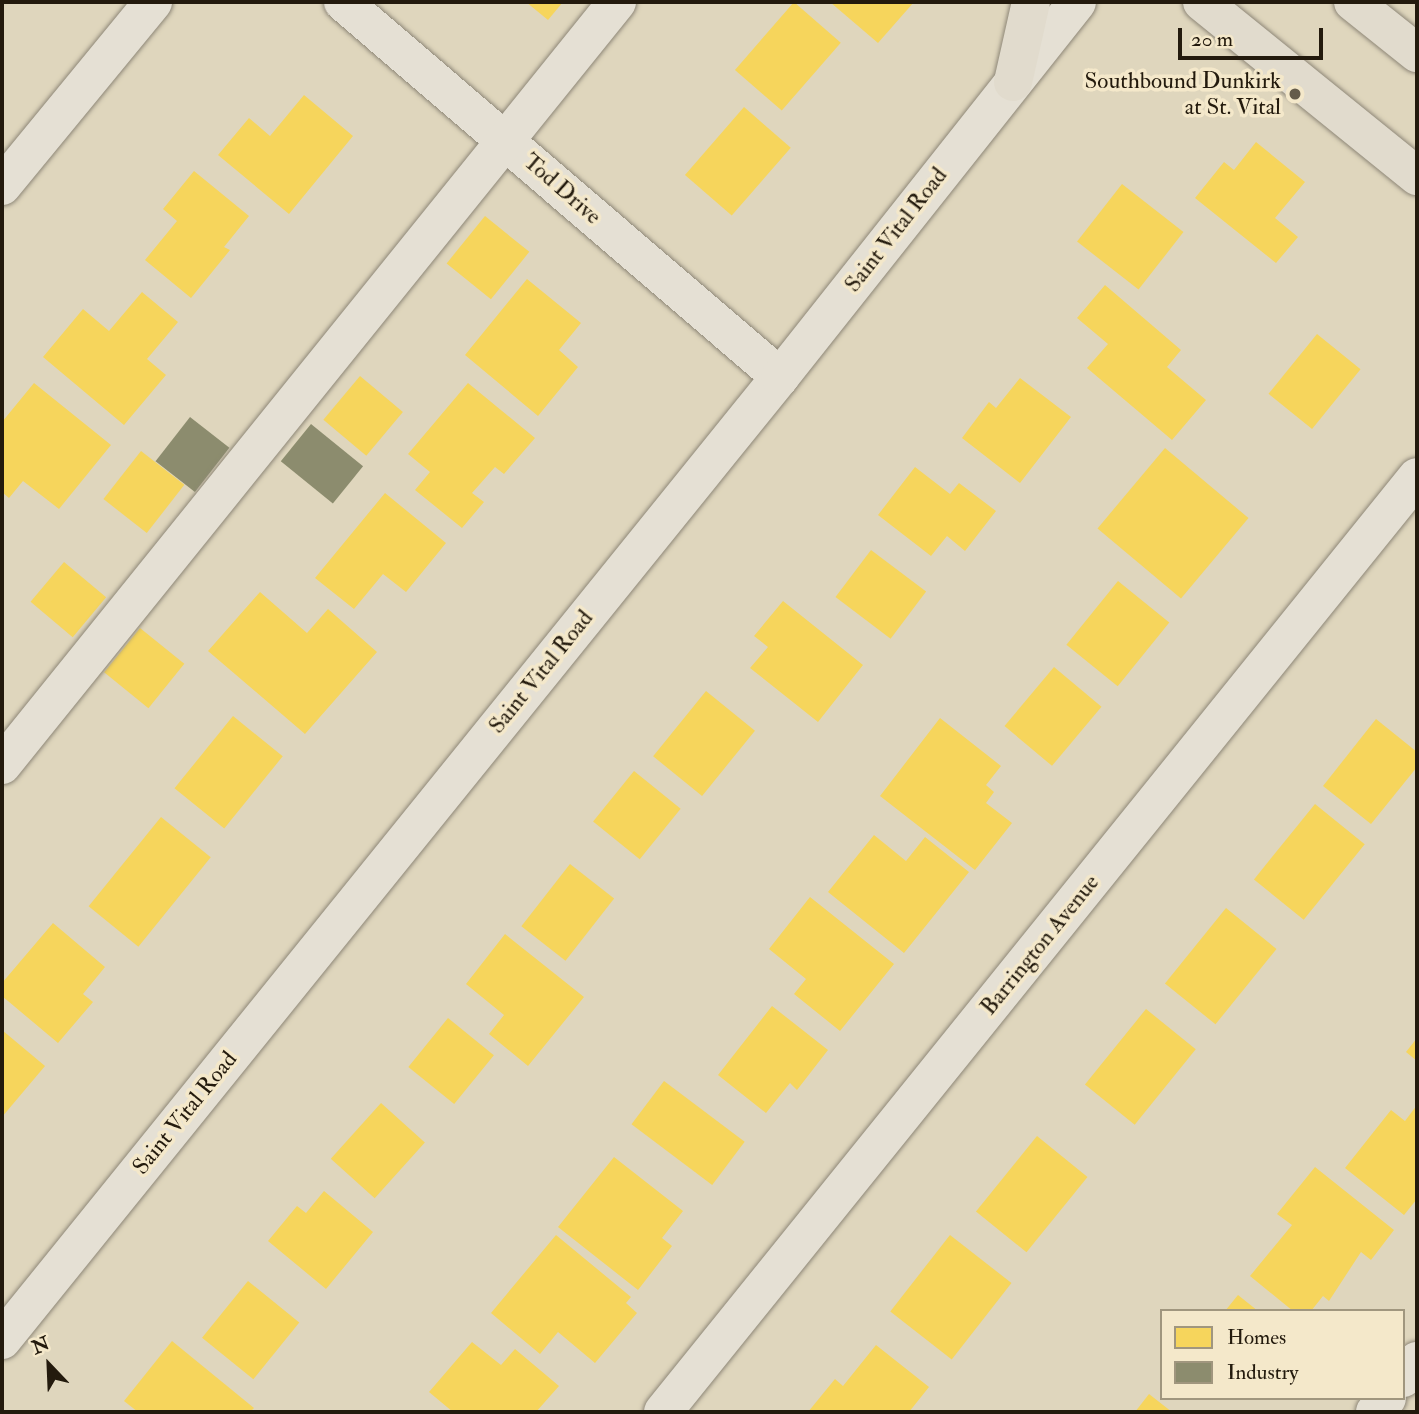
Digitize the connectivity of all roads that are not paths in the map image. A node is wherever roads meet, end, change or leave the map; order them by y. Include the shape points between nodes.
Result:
1 (153, 2) edge
2 (343, 2) edge
3 (617, 2) edge
4 (1031, 2) edge
5 (1077, 2) edge
6 (1202, 2) edge
7 (1353, 2) edge
8 (1417, 53) edge
9 (1013, 82) junction
10 (505, 141) junction
11 (1417, 176) edge
12 (2, 186) edge
13 (780, 377) junction
14 (1417, 477) edge
15 (2, 765) edge
16 (2, 1340) edge
17 (1417, 1361) edge
18 (1405, 1376) edge
19 (663, 1412) edge

1 - 12 street
2 - 10 street, Tod Drive
3 - 10 street
4 - 9 main road
5 - 9 street, Saint Vital Road
6 - 11 main road
7 - 8 main road
9 - 13 street, Saint Vital Road
10 - 13 street, Tod Drive
10 - 15 street
13 - 16 street, Saint Vital Road
14 - 19 street, Barrington Avenue
17 - 18 street

